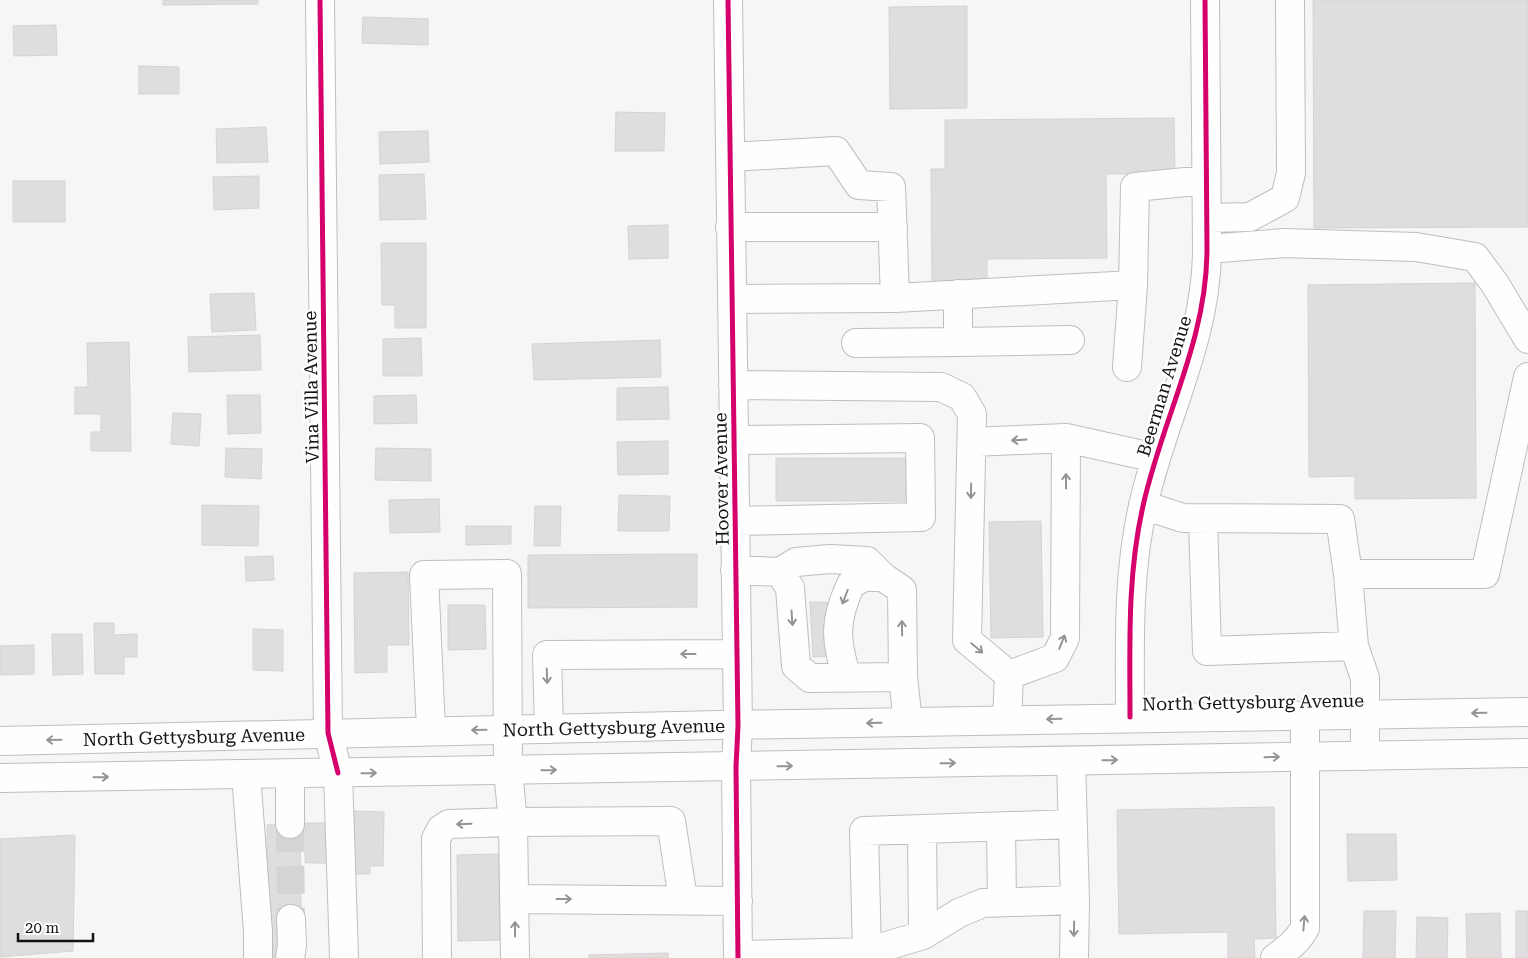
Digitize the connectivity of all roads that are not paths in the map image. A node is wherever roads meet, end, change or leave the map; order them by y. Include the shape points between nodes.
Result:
1 (320, 0) edge
2 (728, 0) edge
3 (1204, 0) edge
4 (1290, 0) edge
5 (730, 157) junction
6 (1206, 180) junction
7 (1207, 218) junction
8 (892, 226) junction
9 (730, 227) junction
10 (1207, 250) junction
11 (1133, 285) junction
12 (958, 294) junction
13 (895, 298) junction
14 (732, 299) junction
15 (1528, 339) edge
16 (1070, 340) dead end
17 (958, 342) junction
18 (856, 343) dead end
19 (1127, 368) dead end
20 (1528, 377) edge
21 (733, 385) junction
22 (1066, 438) junction
23 (734, 440) junction
24 (972, 442) junction
25 (1156, 458) junction
26 (1143, 505) junction
27 (1203, 520) junction
28 (735, 521) junction
29 (736, 570) junction
30 (780, 572) junction
31 (1348, 574) junction
32 (883, 577) junction
33 (1354, 646) junction
34 (737, 654) junction
35 (1009, 676) junction
36 (902, 677) junction
37 (847, 678) junction
38 (1528, 712) edge
39 (1365, 714) junction
40 (1305, 715) junction
41 (1130, 718) junction
42 (1007, 720) junction
43 (908, 722) junction
44 (738, 726) junction
45 (549, 729) junction
46 (431, 730) junction
47 (508, 730) junction
48 (328, 733) junction
49 (0, 741) edge
50 (1528, 753) edge
51 (1365, 756) junction
52 (1304, 757) junction
53 (1071, 761) junction
54 (736, 767) junction
55 (508, 770) junction
56 (338, 773) junction
57 (246, 774) junction
58 (290, 774) junction
59 (0, 778) edge
60 (513, 822) junction
61 (290, 824) tunnel mouth
62 (1073, 824) junction
63 (1001, 827) junction
64 (922, 829) junction
65 (516, 899) junction
66 (683, 899) junction
67 (1075, 900) junction
68 (738, 901) junction
69 (1002, 902) junction
70 (291, 919) tunnel mouth
71 (923, 935) junction
72 (866, 952) junction
73 (344, 957) edge
74 (738, 957) edge
75 (258, 958) edge
76 (290, 958) edge
77 (437, 958) edge
78 (515, 958) edge
79 (1074, 958) edge
80 (1275, 958) edge

1 - 48 main road, Vina Villa Avenue
2 - 5 main road, Hoover Avenue
3 - 6 main road, Beerman Avenue
4 - 7 main road via 1291,172 1285,198 1250,217
5 - 8 main road via 836,151 859,184 891,187
5 - 9 main road, Hoover Avenue
6 - 7 main road, Beerman Avenue
6 - 11 main road via 1135,187
7 - 10 main road, Beerman Avenue
8 - 9 main road
8 - 13 main road
9 - 14 main road, Hoover Avenue
10 - 15 main road via 1303,243 1416,247 1475,257
10 - 25 main road, Beerman Avenue via 1200,319 1188,366
11 - 12 main road
11 - 19 main road
12 - 13 main road
12 - 17 main road
13 - 14 main road
14 - 21 main road, Hoover Avenue
16 - 17 main road
17 - 18 main road
20 - 31 main road via 1485,574
21 - 23 main road, Hoover Avenue
21 - 24 main road via 941,387 962,397 972,414
22 -> 24 main road
22 - 25 main road
35 -> 22 main road via 1055,658 1066,638
23 - 28 main road, Hoover Avenue
23 - 28 main road via 920,438 921,517
24 -> 35 main road via 968,640
25 - 26 main road, Beerman Avenue
26 - 27 main road via 1183,518
26 - 41 main road, Beerman Avenue via 1130,596
27 - 31 main road via 1340,519
27 - 33 main road via 1207,651
28 - 29 main road, Hoover Avenue
29 - 30 main road
29 - 34 main road, Hoover Avenue
30 - 32 main road via 796,562 867,561
30 -> 37 main road via 790,588 796,666 810,678
31 - 33 main road
36 -> 32 main road via 902,590
32 -> 37 main road via 864,577 851,584 844,599 838,621 839,652
33 - 39 main road via 1365,678
34 - 44 main road, Hoover Avenue
34 -> 45 main road via 547,655
35 - 42 main road
36 - 37 main road
36 - 43 main road
38 -> 39 main road, North Gettysburg Avenue
39 - 40 main road, North Gettysburg Avenue
39 - 51 main road
40 - 41 main road, North Gettysburg Avenue
40 - 52 main road
41 -> 42 main road, North Gettysburg Avenue
42 - 43 main road, North Gettysburg Avenue
43 -> 44 main road, North Gettysburg Avenue
44 - 45 main road, North Gettysburg Avenue
44 - 54 main road, Hoover Avenue
45 - 47 main road, North Gettysburg Avenue
47 -> 46 main road, North Gettysburg Avenue
46 - 47 main road via 424,575 507,574
46 - 48 main road, North Gettysburg Avenue
47 - 55 main road
48 -> 49 main road, North Gettysburg Avenue
48 - 56 main road, Vina Villa Avenue
50 - 51 main road
51 - 52 main road
53 -> 52 main road
80 -> 52 main road via 1289,949 1305,928
54 -> 53 main road
53 - 62 main road
55 -> 54 main road
54 - 68 main road, Hoover Avenue
56 -> 55 main road
55 - 60 main road
56 - 58 main road
56 - 73 main road, Vina Villa Avenue
57 - 58 main road
59 -> 57 main road
57 - 75 main road
58 - 61 main road
60 - 65 main road
60 - 66 main road via 671,821
60 -> 77 main road via 449,824 441,829 436,839
62 - 63 main road
62 - 67 main road
63 - 64 main road
63 - 69 main road
64 - 71 main road
64 - 72 main road via 864,831
65 -> 66 main road
78 -> 65 main road
66 - 68 main road
67 - 69 main road
67 -> 79 main road
68 - 74 main road, Hoover Avenue
69 - 71 main road via 983,903 959,913
70 - 76 main road
71 - 72 main road
72 - 74 main road

